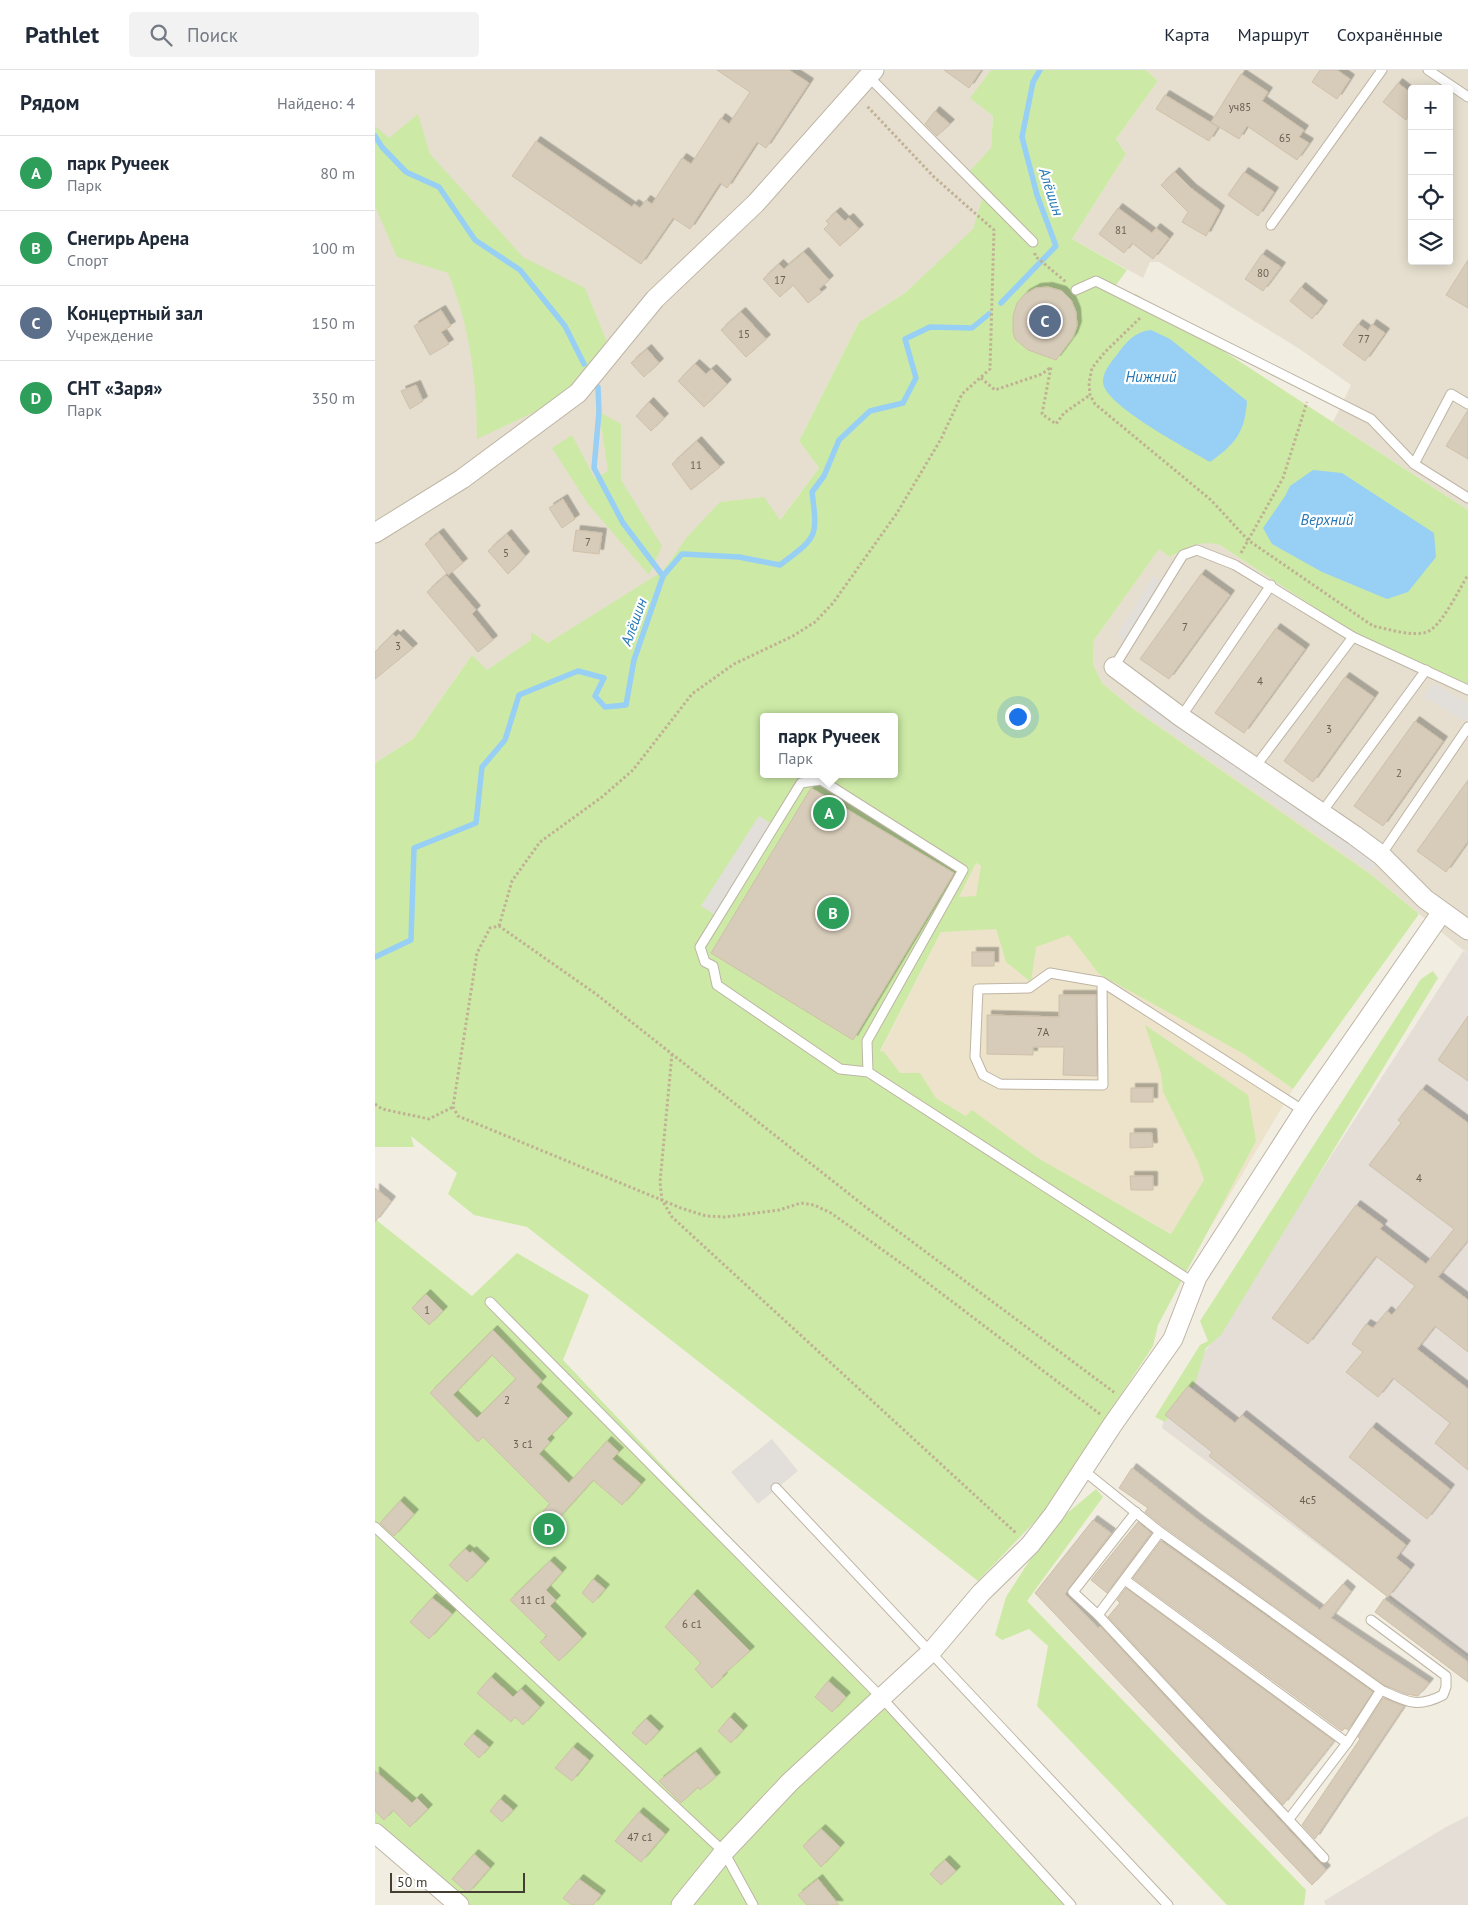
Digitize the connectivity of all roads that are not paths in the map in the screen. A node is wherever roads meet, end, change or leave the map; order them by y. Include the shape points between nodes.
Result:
1 (1382, 70) edge
2 (1428, 70) edge
3 (868, 72) edge
4 (1468, 97) edge
5 (1271, 225) dead end
6 (1033, 242) dead end
7 (1076, 290) road end
8 (1468, 404) edge
9 (1414, 464) junction
10 (1468, 498) edge
11 (375, 534) edge
12 (1271, 586) junction
13 (1353, 637) junction
14 (1114, 667) joint
15 (1426, 670) junction
16 (1468, 690) edge
17 (1181, 717) junction
18 (1468, 727) edge
19 (1255, 767) junction
20 (1322, 812) junction
21 (1381, 855) junction
22 (1442, 912) junction
23 (1468, 930) edge
24 (1102, 982) junction
25 (868, 1072) junction
26 (1304, 1111) junction
27 (1194, 1283) junction
28 (490, 1302) dead end
29 (1082, 1469) junction
30 (776, 1488) dead end
31 (1135, 1512) junction
32 (375, 1527) edge
33 (1160, 1532) junction
34 (1125, 1580) junction
35 (1098, 1615) junction
36 (1371, 1620) dead end
37 (931, 1652) junction
38 (1381, 1690) junction
39 (882, 1698) junction
40 (1347, 1743) junction
41 (1289, 1819) junction
42 (375, 1833) edge
43 (724, 1852) junction
44 (1324, 1858) dead end
45 (459, 1905) edge
46 (681, 1905) edge
47 (753, 1905) edge
48 (1071, 1905) edge
49 (1168, 1905) edge

1 - 5 lane
2 - 4 lane
3 - 6 lane
3 - 11 street via 756,203 655,299 578,393 462,479
7 - 9 lane via 1096,281 1371,419
8 - 9 lane via 1451,394
9 - 10 lane
12 - 13 lane
12 - 14 lane via 1235,565 1197,550 1183,555
12 - 17 lane
13 - 15 lane
13 - 19 lane
14 - 17 street
15 - 16 lane
15 - 20 lane
17 - 19 street
18 - 21 lane
19 - 20 street
20 - 21 street
21 - 22 street via 1405,881
22 - 23 street
22 - 26 street
24 - 24 lane via 1050,973 1029,988 978,989 975,1057 983,1075 1000,1084 1103,1084
24 - 26 lane
25 - 25 lane via 840,1069 717,986 713,966 705,962 700,946 801,783 821,780 963,870 867,1041
25 - 27 lane
26 - 27 street
27 - 29 street via 1173,1339
28 - 39 lane
29 - 31 lane
29 - 37 street via 1055,1514 1030,1545 981,1593
30 - 37 lane
31 - 33 lane
31 - 35 lane via 1073,1592
32 - 43 lane
33 - 34 lane
33 - 38 lane
34 - 35 lane
34 - 40 lane
35 - 41 lane
36 - 38 lane via 1446,1676 1443,1695 1414,1704
37 - 39 street
37 - 49 lane
38 - 40 lane
39 - 43 street via 790,1782
39 - 48 lane
40 - 41 lane
41 - 44 lane
42 - 45 street
43 - 46 street
43 - 47 lane

